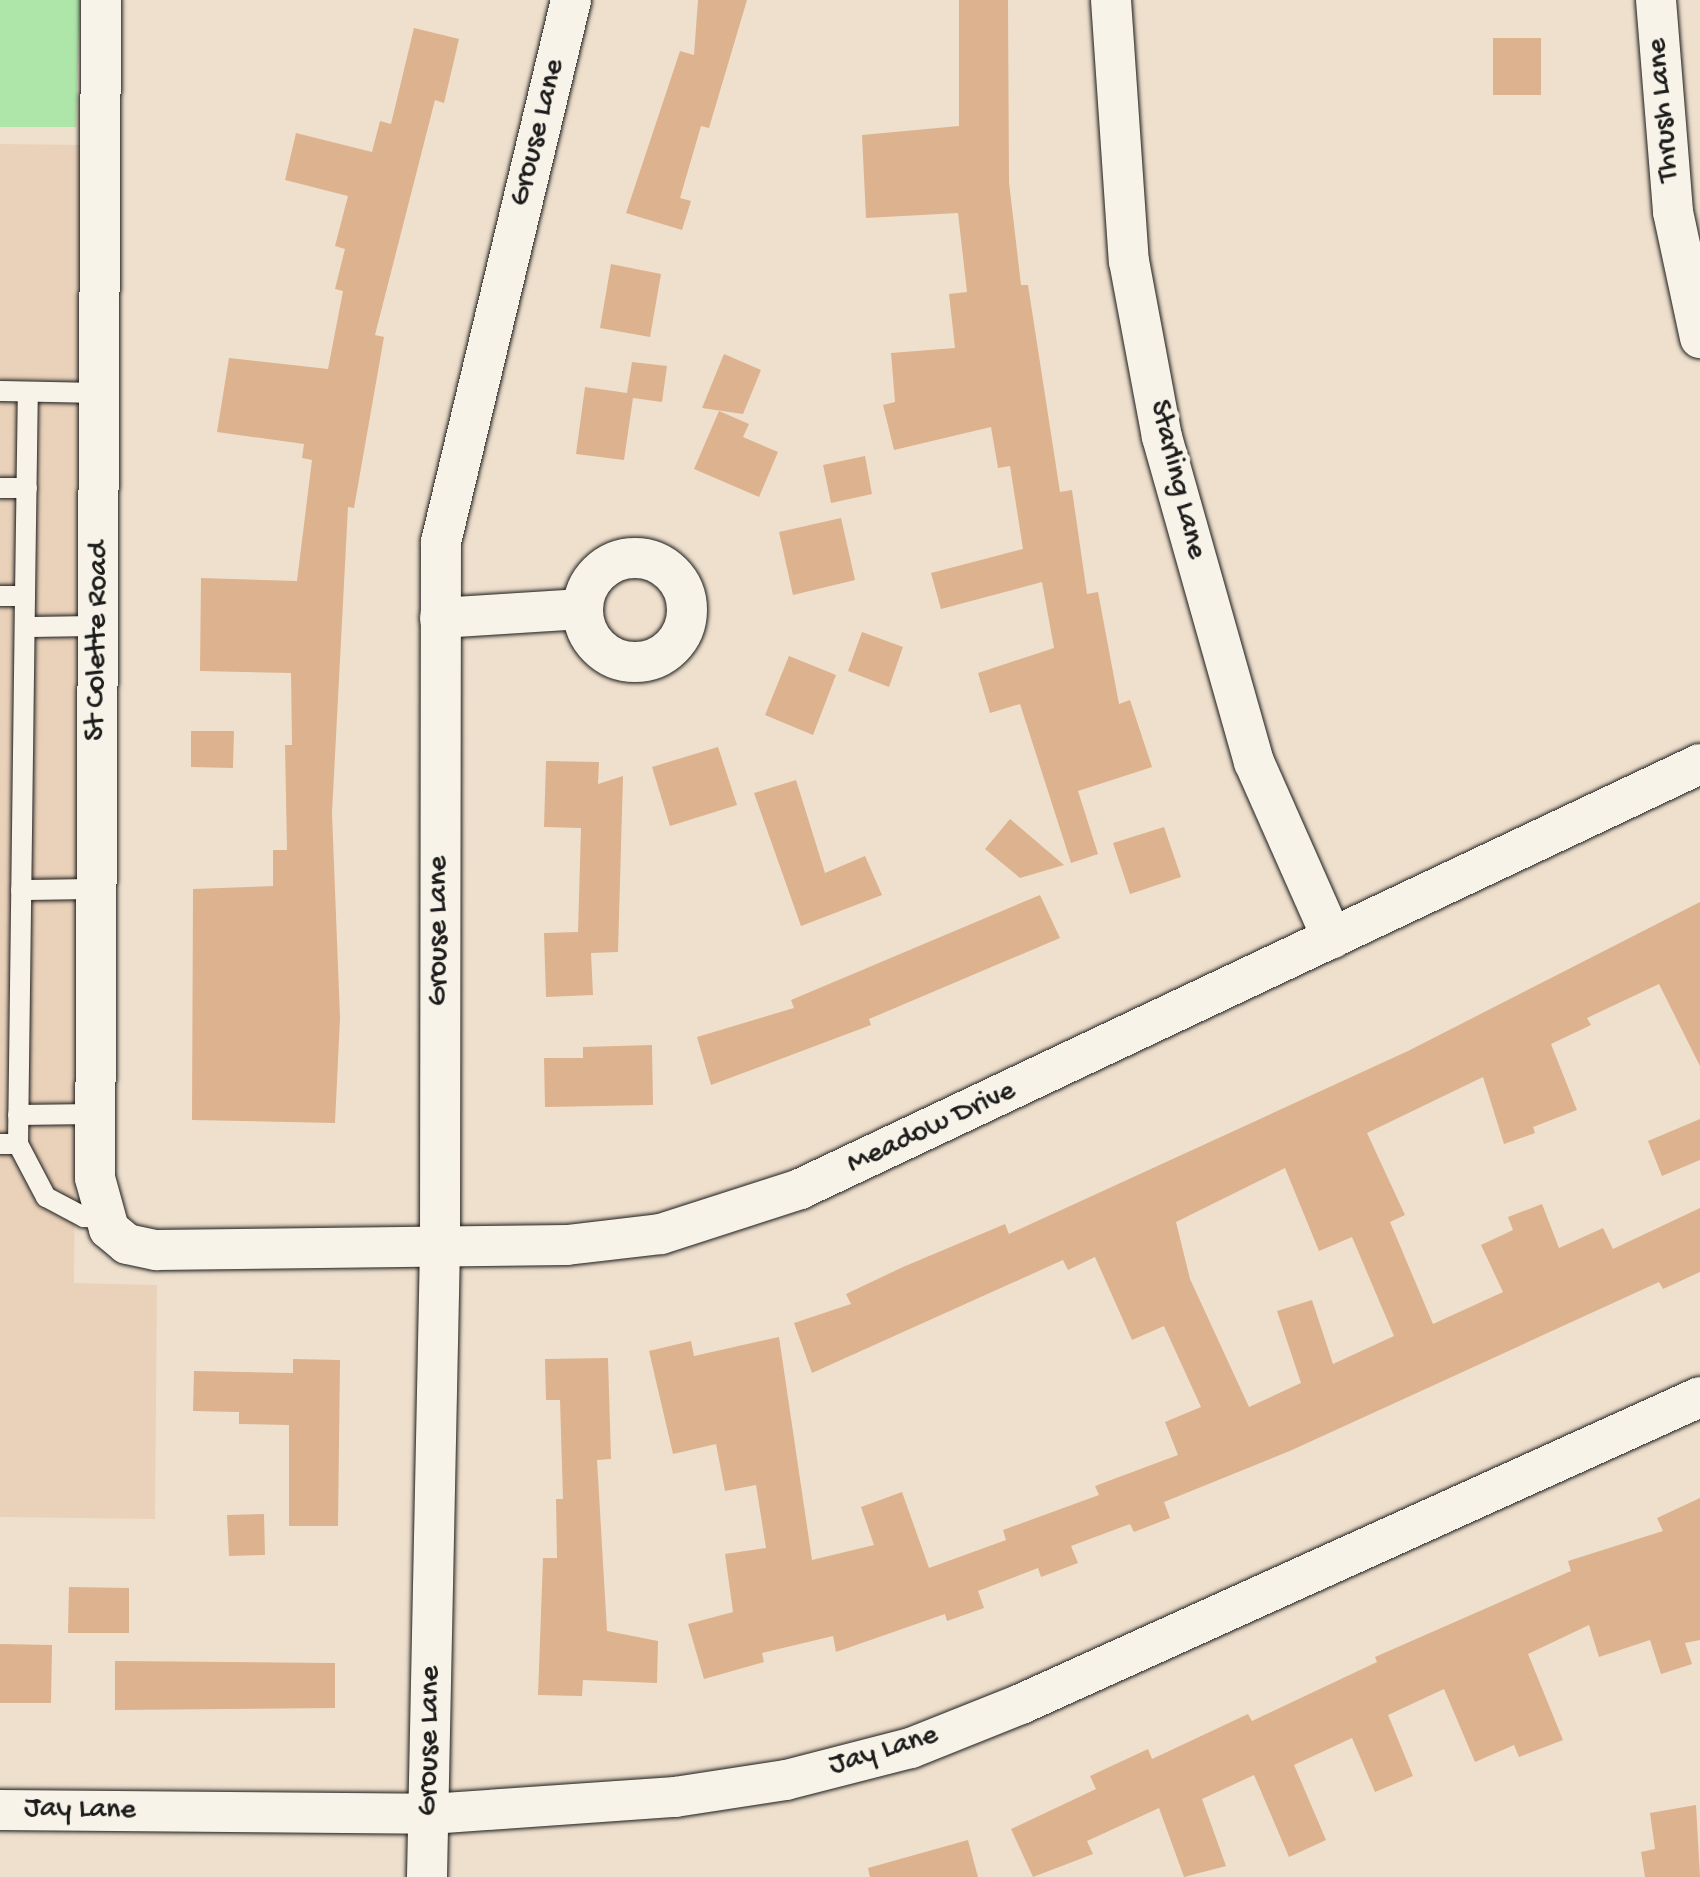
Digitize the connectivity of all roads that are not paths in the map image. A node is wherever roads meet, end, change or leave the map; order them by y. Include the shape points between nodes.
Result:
1 (101, 0) edge
2 (571, 0) edge
3 (1110, 0) edge
4 (1656, 0) edge
5 (1700, 338) edge
6 (0, 391) edge
7 (28, 392) junction
8 (102, 393) junction
9 (0, 488) edge
10 (27, 488) junction
11 (0, 596) edge
12 (25, 596) junction
13 (582, 608) dead end
14 (440, 618) junction
15 (100, 626) junction
16 (24, 627) junction
17 (1700, 764) edge
18 (97, 888) junction
19 (22, 890) junction
20 (1332, 938) junction
21 (18, 1114) junction
22 (95, 1114) junction
23 (9, 1144) edge
24 (107, 1223) junction
25 (440, 1246) junction
26 (1700, 1397) edge
27 (0, 1810) edge
28 (430, 1814) junction
29 (427, 1877) edge

1 - 8 street, St Colette Road
2 - 14 street, Grouse Lane via 463,434 441,542
3 - 20 street, Starling Lane via 1128,260 1162,437 1254,762
4 - 5 street, Thrush Lane via 1673,212
6 - 7 lane
7 - 8 lane
7 - 10 lane
8 - 15 street, St Colette Road
9 - 10 lane
10 - 12 lane
11 - 12 lane
12 - 16 lane
13 - 14 street
14 - 25 street, Grouse Lane
15 - 16 lane
15 - 18 street, St Colette Road
16 - 19 lane
17 - 20 street, Meadow Drive
18 - 19 lane
18 - 22 street, St Colette Road
19 - 21 lane
20 - 25 street, Meadow Drive via 800,1189 661,1234 567,1245
21 - 22 lane
21 - 23 lane
22 - 24 street, St Colette Road via 95,1178
23 - 24 lane via 46,1197
24 - 25 street, Meadow Drive via 127,1244 156,1250
25 - 28 street, Grouse Lane
26 - 28 street, Jay Lane via 912,1748 786,1780 674,1798
27 - 28 street, Jay Lane
28 - 29 street, Grouse Lane

